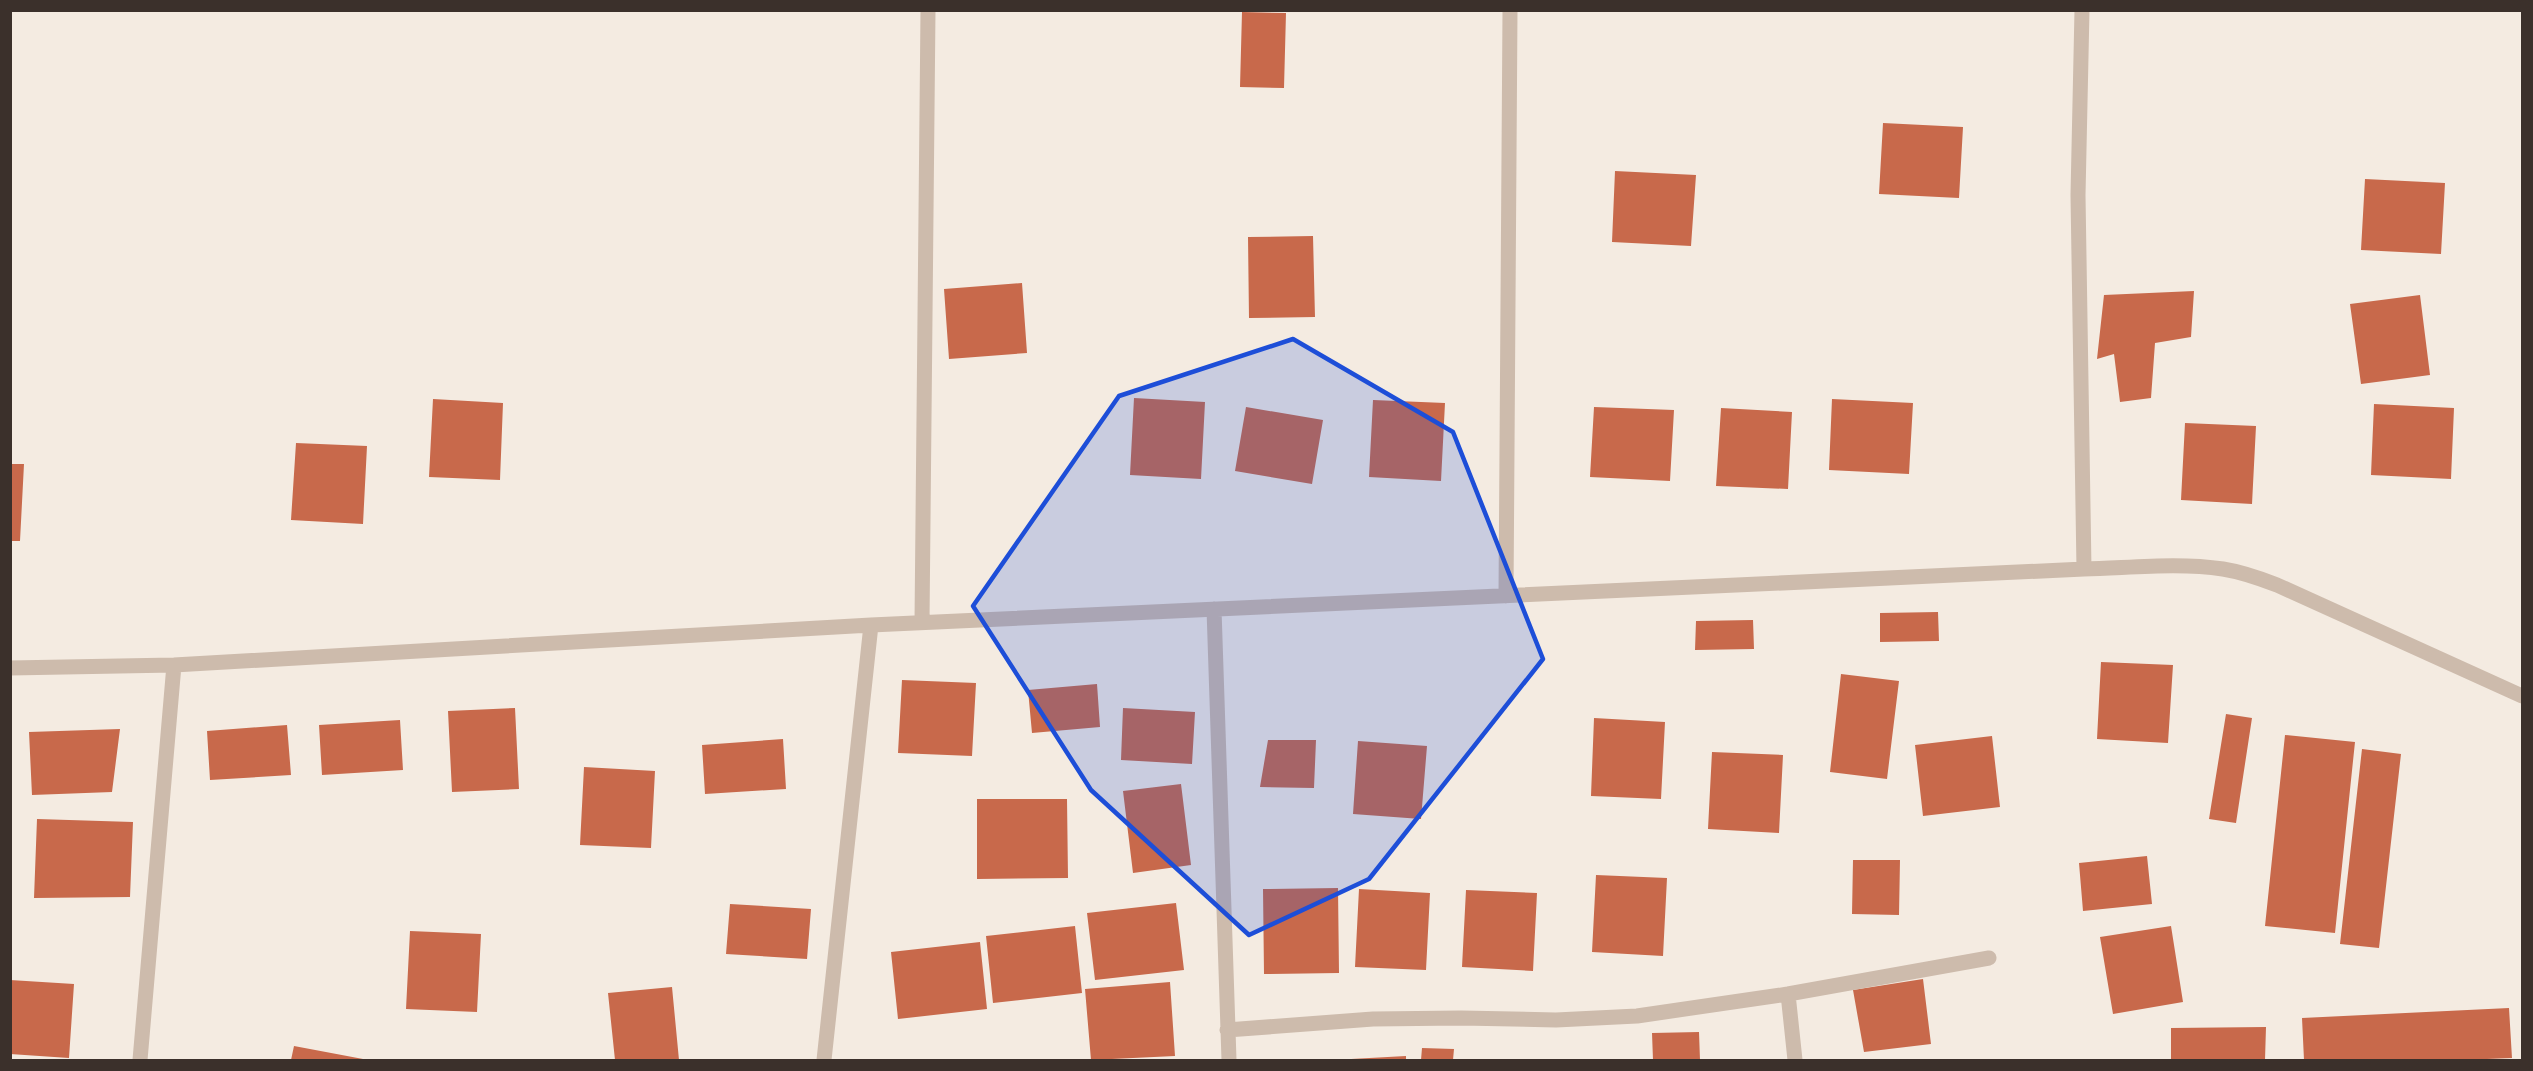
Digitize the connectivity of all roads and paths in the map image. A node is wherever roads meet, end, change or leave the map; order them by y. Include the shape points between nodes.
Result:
1 (928, 10) edge
2 (1510, 10) edge
3 (2082, 10) edge
4 (2084, 569) junction
5 (1506, 596) junction
6 (1214, 609) junction
7 (922, 622) junction
8 (871, 625) junction
9 (174, 664) junction
10 (10, 668) edge
11 (2523, 696) edge
12 (1989, 957) dead end
13 (1788, 994) junction
14 (1227, 1030) junction
15 (140, 1060) edge
16 (824, 1060) edge
17 (1229, 1060) edge
18 (1795, 1060) edge

1 - 7 street
2 - 5 street
3 - 4 street via 2078,195
4 - 5 street
4 - 11 street via 2189,567 2245,573
5 - 6 street
6 - 7 street
6 - 14 street
7 - 8 street
8 - 9 street
8 - 16 street
9 - 10 street
9 - 15 street
12 - 13 street
13 - 14 street via 1637,1016 1556,1020 1373,1019
13 - 18 street
14 - 17 street

